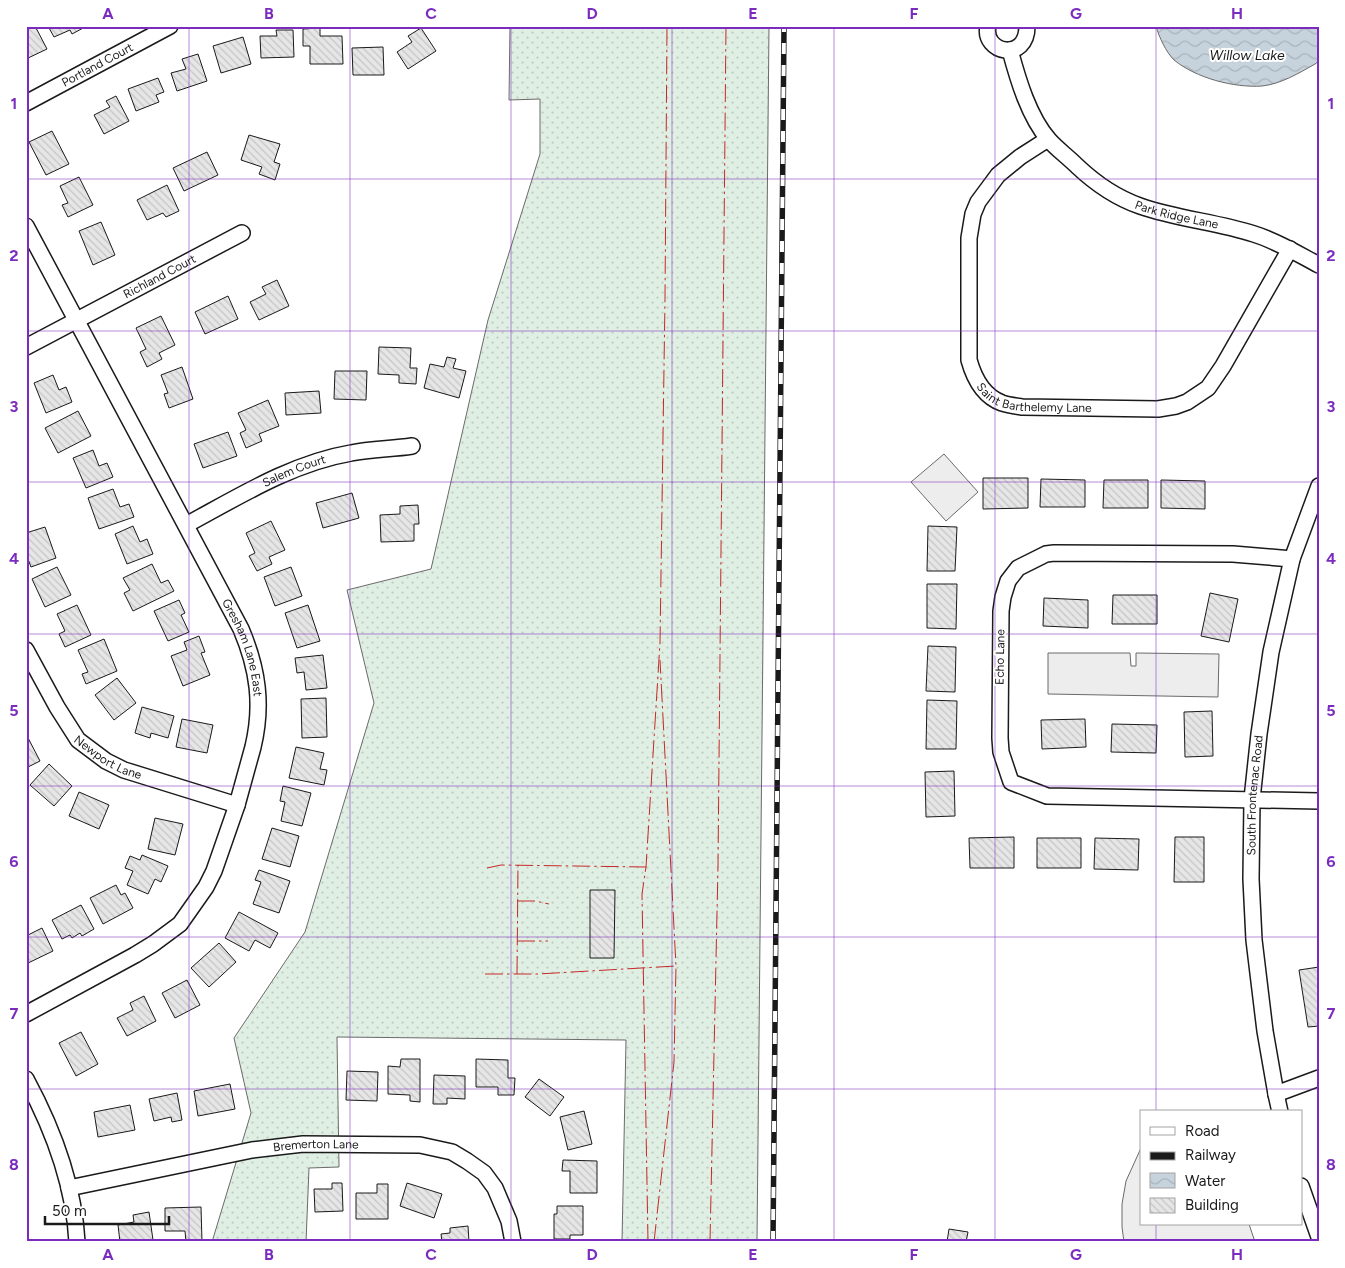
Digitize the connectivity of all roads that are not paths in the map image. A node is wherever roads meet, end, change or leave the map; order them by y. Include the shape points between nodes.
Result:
1 (170, 26) edge
2 (988, 26) edge
3 (1027, 26) edge
4 (1010, 50) junction
5 (26, 103) edge
6 (1048, 139) junction
7 (26, 226) edge
8 (242, 233) dead end
9 (1290, 249) junction
10 (1319, 265) edge
11 (77, 320) junction
12 (26, 347) edge
13 (412, 446) dead end
14 (1319, 486) edge
15 (186, 524) junction
16 (1292, 559) junction
17 (26, 650) edge
18 (1252, 799) junction
19 (1319, 801) edge
20 (236, 805) junction
21 (26, 1014) edge
22 (1319, 1078) edge
23 (26, 1079) edge
24 (1276, 1094) junction
25 (1280, 1110) edge
26 (69, 1188) junction
27 (1302, 1189) edge
28 (1319, 1237) edge
29 (77, 1242) edge
30 (512, 1242) edge

1 - 5 street, Portland Court
2 - 4 street via 989,39 995,46
3 - 4 street via 1023,44
4 - 6 street, Park Ridge Lane via 1021,89
6 - 9 street, Park Ridge Lane via 1087,176 1124,199 1167,214 1255,234
6 - 9 street, Saint Barthelemy Lane via 998,175 978,202 970,224 969,360 974,378 986,393 1001,403 1022,407 1158,408 1187,402 1208,388
7 - 11 street, Gresham Lane East
8 - 11 street, Richland Court
9 - 10 street, Park Ridge Lane
11 - 12 street, Richland Court
11 - 15 street, Gresham Lane East
13 - 15 street, Salem Court via 351,453 295,470
14 - 16 street, South Frontenac Road
15 - 20 street, Gresham Lane East via 241,629 257,681 256,735
16 - 18 street, South Frontenac Road via 1271,652
16 - 18 street, Echo Lane via 1233,554 1046,554 1018,568 1008,581 1003,597 1000,738 1011,782 1056,797
17 - 20 street, Newport Lane via 78,740 92,751 124,770
18 - 19 street
18 - 24 street, South Frontenac Road via 1254,940 1260,1000
20 - 21 street, Gresham Lane East via 214,871 180,924 135,956
22 - 24 street
23 - 26 street via 44,1115
24 - 25 street, South Frontenac Road
26 - 29 street
26 - 30 street, Bremerton Lane via 285,1145 420,1145 452,1152 484,1173 496,1188 509,1221
27 - 28 street

